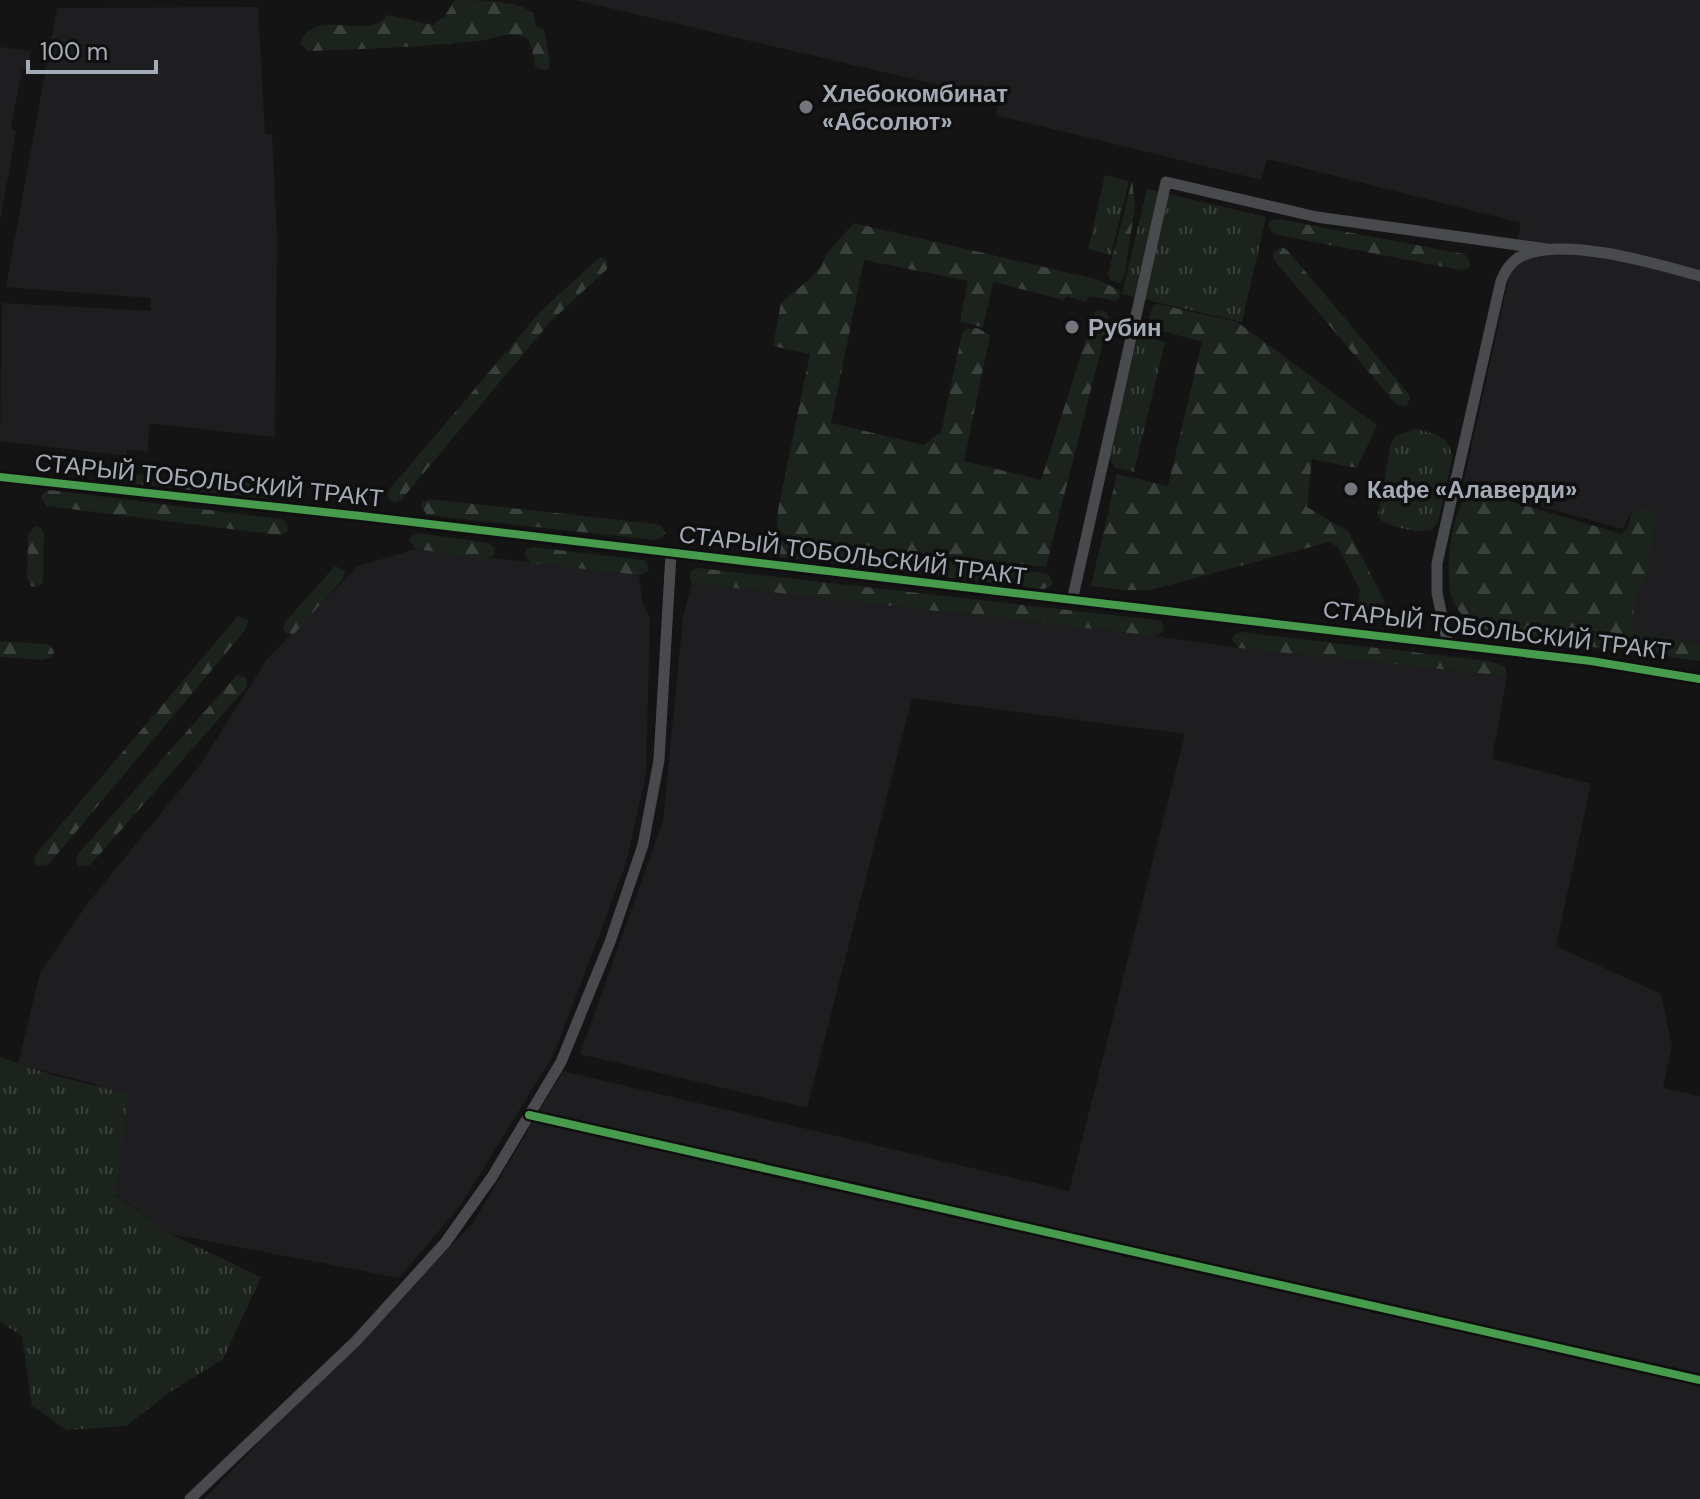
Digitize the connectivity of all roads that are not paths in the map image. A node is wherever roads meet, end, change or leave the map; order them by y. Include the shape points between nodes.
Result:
1 (1547, 249) junction
2 (1700, 276) edge
3 (0, 477) edge
4 (671, 554) junction
5 (1072, 601) junction
6 (1448, 645) junction
7 (1700, 679) edge
8 (529, 1115) junction
9 (1700, 1380) edge
10 (190, 1499) edge

1 - 2 street via 1643,259
1 - 5 street via 1317,217 1166,182
1 - 6 street via 1521,256 1501,281 1437,563
3 - 4 street, СТАРЫЙ ТОБОЛЬСКИЙ ТРАКТ
4 - 5 street, СТАРЫЙ ТОБОЛЬСКИЙ ТРАКТ
4 - 8 street via 659,760 643,845 561,1062
5 - 6 street, СТАРЫЙ ТОБОЛЬСКИЙ ТРАКТ
6 - 7 street, СТАРЫЙ ТОБОЛЬСКИЙ ТРАКТ
8 - 9 street
8 - 10 street via 445,1243 356,1341

